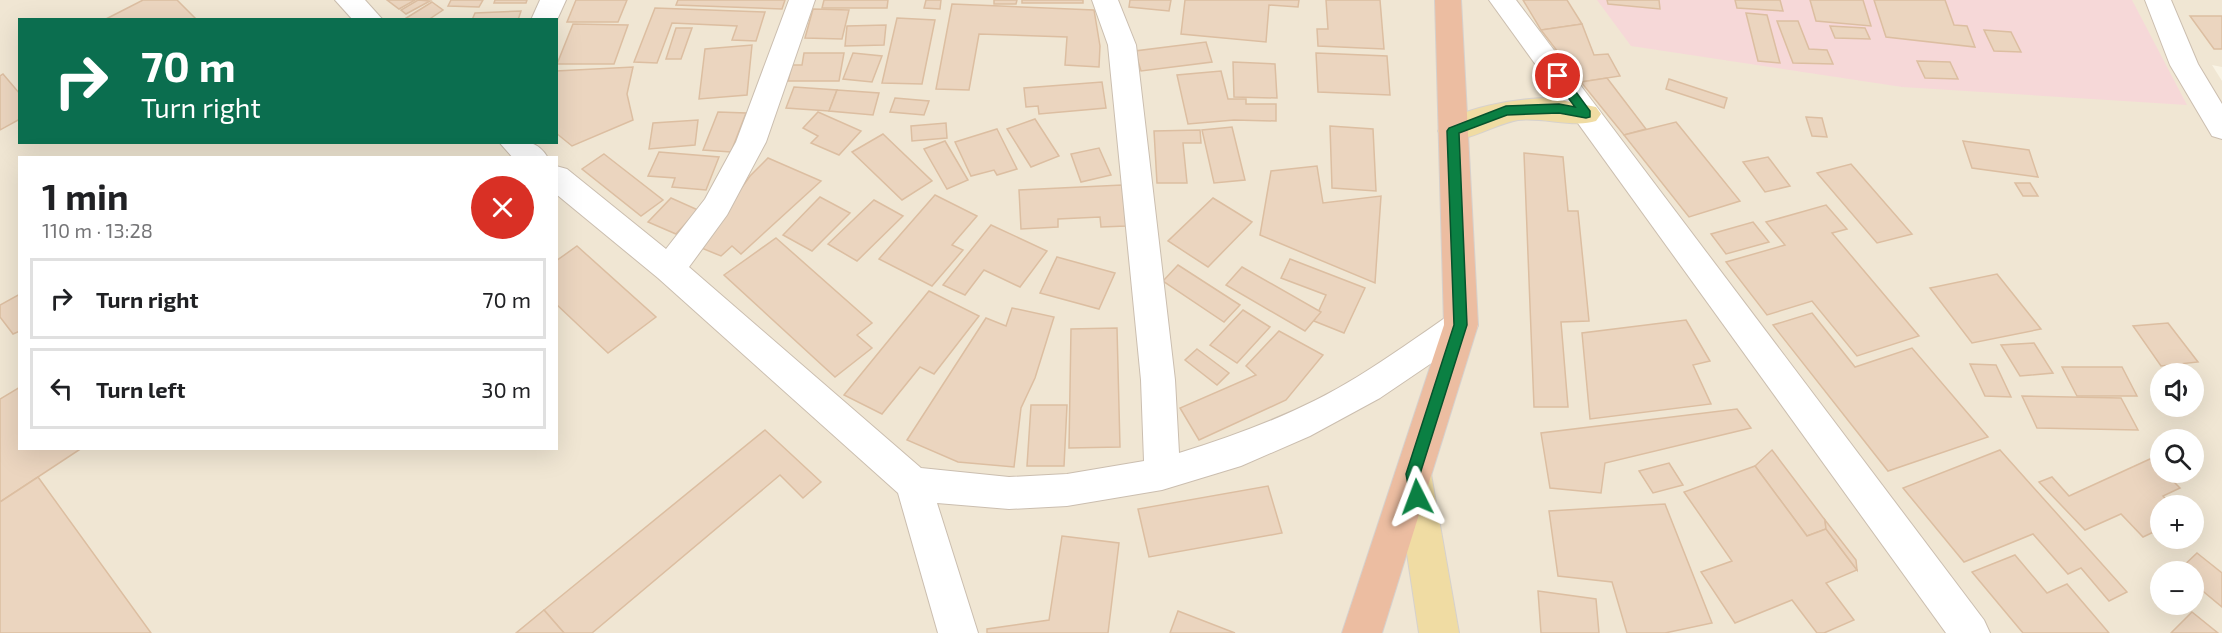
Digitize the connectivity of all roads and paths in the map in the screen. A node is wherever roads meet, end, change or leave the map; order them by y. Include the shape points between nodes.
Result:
1 (348, 0) edge
2 (553, 0) edge
3 (802, 0) edge
4 (1105, 0) edge
5 (1448, 0) edge
6 (1502, 0) edge
7 (2158, 0) edge
8 (368, 18) edge
9 (545, 18) edge
10 (1586, 114) junction
11 (2222, 128) edge
12 (1453, 131) junction
13 (516, 144) edge
14 (531, 156) edge
15 (558, 179) edge
16 (669, 269) junction
17 (1461, 325) junction
18 (1162, 474) junction
19 (1413, 474) junction
20 (913, 484) junction
21 (958, 633) edge
22 (1362, 633) edge
23 (1439, 633) edge
24 (1970, 633) edge

1 - 8 street
2 - 9 street
3 - 16 street via 751,142 716,207
4 - 18 street via 1122,45 1158,380
5 - 12 highway
6 - 10 street
7 - 11 street via 2184,65
10 - 12 main road via 1559,108 1506,110
10 - 24 street
12 - 17 highway
13 - 14 street
15 - 16 street
16 - 20 street
17 - 18 street via 1368,388 1298,425 1241,450
17 - 19 highway
18 - 20 street via 1067,490 1009,493
19 - 22 highway
19 - 23 main road
20 - 21 street

